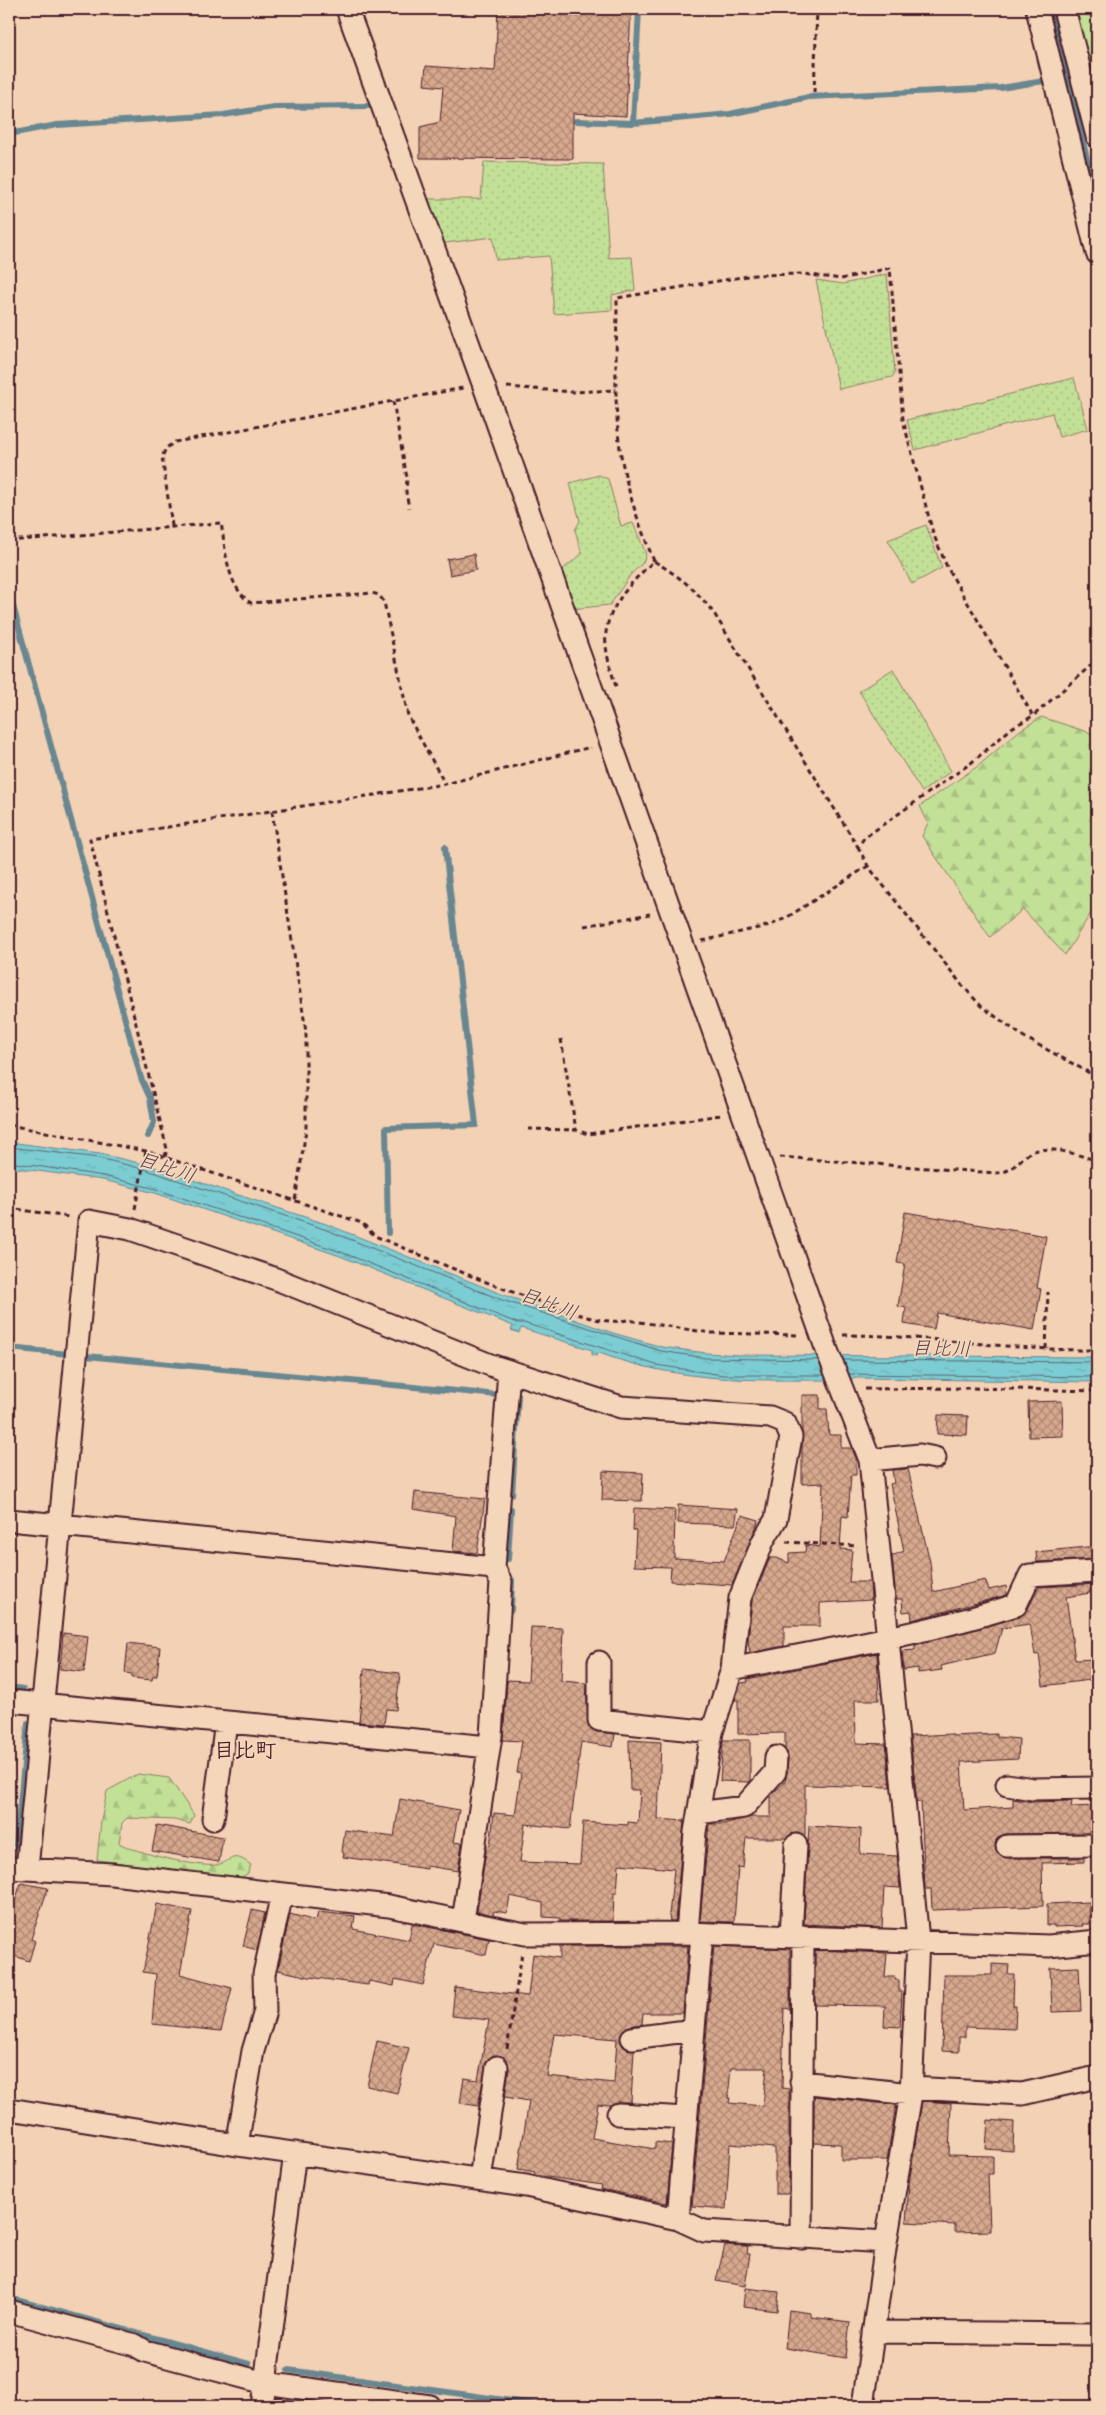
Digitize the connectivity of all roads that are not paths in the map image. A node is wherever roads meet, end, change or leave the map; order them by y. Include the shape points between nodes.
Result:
1 (347, 9) edge
2 (1037, 9) edge
3 (1064, 9) edge
4 (1097, 136) edge
5 (1097, 253) edge
6 (509, 1371) junction
7 (935, 1458) dead end
8 (870, 1460) junction
9 (9, 1520) edge
10 (60, 1525) junction
11 (494, 1568) junction
12 (1097, 1571) edge
13 (888, 1639) junction
14 (599, 1662) dead end
15 (732, 1669) junction
16 (9, 1701) edge
17 (43, 1704) junction
18 (226, 1722) junction
19 (712, 1732) junction
20 (489, 1747) junction
21 (776, 1757) dead end
22 (1007, 1785) dead end
23 (1097, 1788) edge
24 (698, 1813) junction
25 (213, 1819) dead end
26 (1097, 1844) edge
27 (796, 1845) dead end
28 (1007, 1846) dead end
29 (14, 1870) edge
30 (282, 1894) junction
31 (463, 1921) junction
32 (694, 1933) junction
33 (797, 1936) junction
34 (918, 1940) junction
35 (1097, 1941) edge
36 (694, 2030) junction
37 (632, 2038) dead end
38 (497, 2068) road end
39 (1097, 2077) edge
40 (801, 2082) junction
41 (911, 2091) junction
42 (9, 2109) edge
43 (618, 2114) dead end
44 (686, 2118) junction
45 (237, 2145) junction
46 (295, 2153) junction
47 (480, 2179) junction
48 (678, 2219) junction
49 (801, 2238) junction
50 (886, 2242) junction
51 (9, 2311) edge
52 (874, 2332) junction
53 (1097, 2334) edge
54 (265, 2383) junction
55 (262, 2406) edge
56 (430, 2406) edge
57 (863, 2406) edge

1 - 8 street via 823,1340
2 - 5 street
3 - 4 street
6 - 10 street via 276,1279 130,1229 89,1221
6 - 11 street
6 - 15 street via 621,1407 770,1417 785,1423 791,1437 776,1520 763,1541 740,1598
7 - 8 street via 920,1455
8 - 13 street
9 - 10 street
10 - 11 street
10 - 17 street
11 - 20 street via 501,1582
12 - 13 street via 1030,1575 1016,1605
13 - 15 street
13 - 34 street
14 - 19 street via 599,1720
15 - 19 street
16 - 17 street
17 - 18 street
17 - 29 street
18 - 20 street
18 - 25 street
19 - 24 street
20 - 31 street
21 - 24 street via 775,1772 744,1807
22 - 23 street via 1033,1789
24 - 32 street
26 - 28 street
27 - 33 street
29 - 30 street via 112,1874
30 - 31 street via 390,1906
30 - 45 street via 264,1974 265,2011 253,2051
31 - 32 street via 525,1934
32 - 33 street
32 - 36 street
33 - 34 street
33 - 40 street
34 - 35 street via 1049,1946
34 - 41 street
36 - 37 street
36 - 44 street
38 - 47 street
39 - 41 street via 1022,2094
40 - 41 street
40 - 49 street
41 - 50 street
42 - 45 street
43 - 44 street
44 - 48 street
45 - 46 street
46 - 47 street
46 - 54 street
47 - 48 street
48 - 49 street via 704,2231
49 - 50 street
50 - 52 street
51 - 54 street
52 - 53 street
52 - 57 street
54 - 55 street
54 - 56 street

